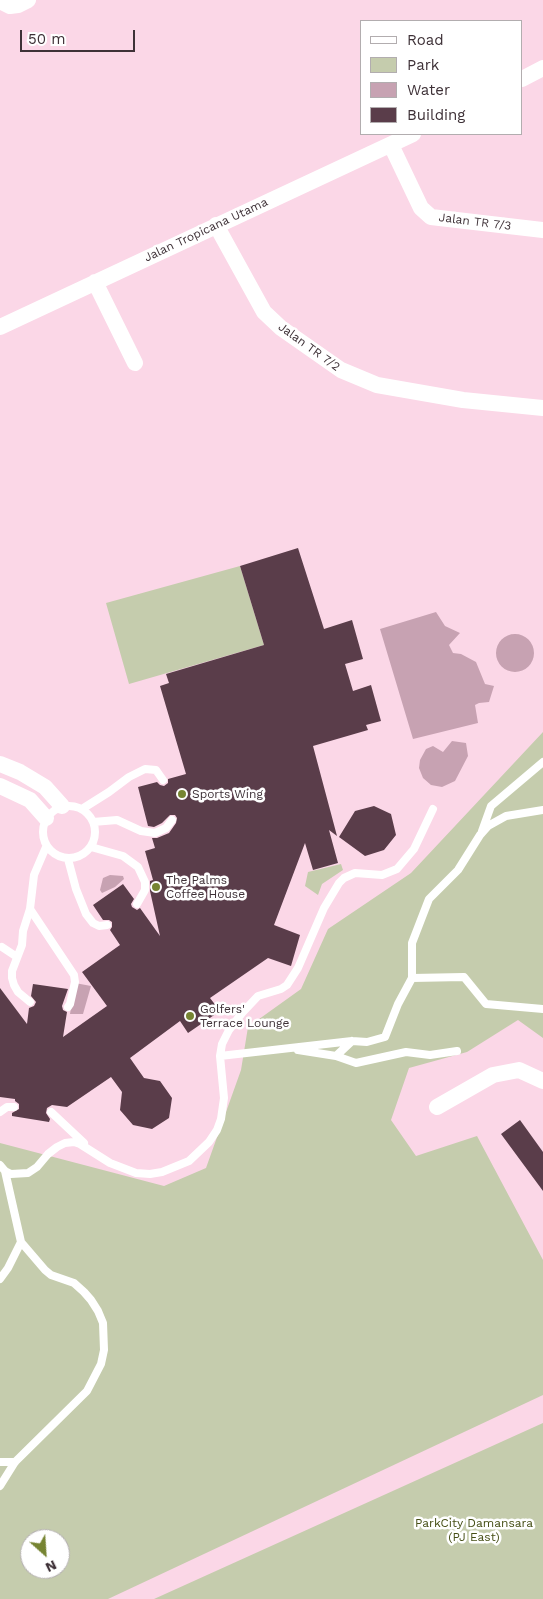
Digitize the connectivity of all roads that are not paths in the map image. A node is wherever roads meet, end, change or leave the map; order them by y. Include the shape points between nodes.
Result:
1 (28, 0) edge
2 (0, 1) edge
3 (543, 68) edge
4 (523, 78) edge
5 (411, 135) edge
6 (391, 145) junction
7 (216, 225) junction
8 (543, 230) edge
9 (95, 282) junction
10 (0, 327) edge
11 (135, 363) dead end
12 (543, 408) edge
13 (543, 762) edge
14 (0, 764) edge
15 (163, 780) dead end
16 (0, 786) edge
17 (62, 806) junction
18 (82, 809) junction
19 (433, 809) dead end
20 (543, 810) edge
21 (46, 818) junction
22 (172, 820) dead end
23 (93, 822) junction
24 (480, 835) junction
25 (46, 847) junction
26 (91, 847) junction
27 (68, 859) junction
28 (137, 904) dead end
29 (30, 909) junction
30 (107, 925) dead end
31 (2, 947) dead end
32 (17, 957) junction
33 (412, 978) junction
34 (30, 1002) dead end
35 (68, 1007) dead end
36 (543, 1009) edge
37 (352, 1041) junction
38 (287, 1048) junction
39 (457, 1051) dead end
40 (220, 1056) junction
41 (336, 1056) junction
42 (543, 1081) edge
43 (14, 1107) dead end
44 (437, 1107) dead end
45 (0, 1112) edge
46 (51, 1112) dead end
47 (92, 1152) junction
48 (3, 1168) edge
49 (21, 1242) junction
50 (0, 1279) edge
51 (0, 1462) edge
52 (15, 1462) junction
53 (0, 1486) edge

1 - 2 street via 10,6
3 - 4 street
5 - 6 street, Jalan Tropicana Utama
6 - 7 street, Jalan Tropicana Utama
6 - 8 street, Jalan TR 7/3 via 421,208 431,217
7 - 9 street, Jalan Tropicana Utama
7 - 12 street, Jalan TR 7/2 via 264,312 281,328 341,370 377,385 463,400
9 - 10 street, Jalan Tropicana Utama
9 - 11 street
13 - 24 lane via 491,806
14 - 17 street via 45,787
15 - 18 lane via 156,770 145,769
16 - 21 street via 30,800
17 - 18 lane
17 - 21 lane
18 - 23 lane
19 - 40 lane via 414,849 397,869 382,875 354,874 339,883 292,979 281,989 258,996 247,1007 224,1038
20 - 24 lane via 506,816 488,826
21 - 25 lane via 42,833
22 - 23 lane via 162,830 150,833 117,820
23 - 26 lane via 95,830
24 - 33 lane via 458,870 429,899 412,943
25 - 27 lane
25 - 29 lane via 34,875
26 - 27 lane via 85,853
26 - 28 lane via 123,856 138,867 145,890
27 - 30 lane via 86,914 93,923
29 - 32 lane
29 - 35 lane via 74,975
31 - 32 lane
32 - 34 lane via 12,978 18,992
33 - 36 lane via 464,977 486,1004
33 - 37 lane via 385,1038
37 - 38 lane
37 - 41 lane
38 - 40 lane
38 - 41 lane
39 - 41 lane via 430,1055 406,1052 356,1063
40 - 47 lane via 224,1098 221,1119 209,1142 188,1161 150,1174 110,1163
42 - 44 street via 519,1070 493,1075
43 - 45 lane
46 - 47 lane
47 - 48 lane via 80,1144 65,1142 28,1173 16,1175
48 - 49 lane
49 - 50 lane
49 - 52 lane via 44,1270 74,1283 91,1300 103,1324 104,1350 87,1392
51 - 52 lane
52 - 53 lane

